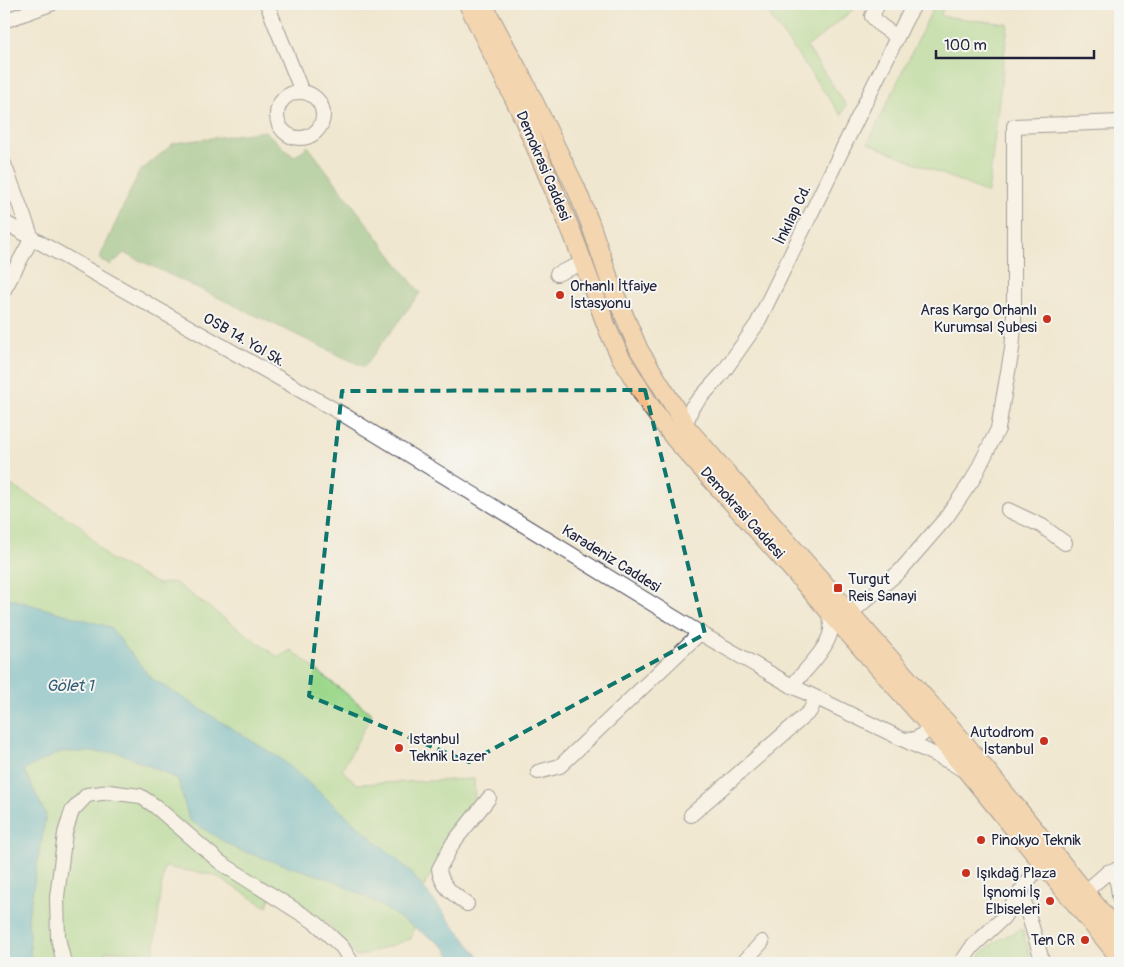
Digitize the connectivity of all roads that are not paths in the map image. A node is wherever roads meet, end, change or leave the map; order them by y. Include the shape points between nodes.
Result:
1 (51, 4) edge
2 (268, 4) edge
3 (468, 4) edge
4 (483, 4) edge
5 (878, 4) edge
6 (914, 4) edge
7 (4, 21) edge
8 (897, 37) junction
9 (302, 92) dead end
10 (1120, 122) edge
11 (4, 164) edge
12 (4, 222) edge
13 (32, 238) junction
14 (596, 238) junction
15 (583, 263) junction
16 (557, 274) dead end
17 (4, 290) edge
18 (666, 395) junction
19 (701, 397) junction
20 (649, 404) junction
21 (688, 429) junction
22 (1008, 510) dead end
23 (506, 513) joint
24 (1065, 543) dead end
25 (827, 609) junction
26 (851, 613) junction
27 (700, 633) junction
28 (792, 686) junction
29 (816, 698) junction
30 (925, 698) junction
31 (929, 725) junction
32 (896, 738) junction
33 (538, 772) dead end
34 (974, 780) junction
35 (489, 798) dead end
36 (691, 815) dead end
37 (1042, 862) junction
38 (1114, 870) edge
39 (1086, 890) junction
40 (1021, 891) junction
41 (1120, 900) edge
42 (467, 904) dead end
43 (1120, 935) edge
44 (762, 942) dead end
45 (1120, 958) edge
46 (64, 963) edge
47 (352, 963) edge
48 (743, 963) edge
49 (961, 963) edge
50 (1043, 963) edge

1 - 7 street
2 - 9 street
3 - 15 main road, Demokrasi Caddesi via 521,113
4 - 14 main road, Demokrasi Caddesi via 576,188
5 - 8 street via 872,16
6 - 8 street, İnkılap Cd.
8 - 19 street, İnkılap Cd. via 757,324 725,370
10 - 26 street via 1014,126 1014,327 998,429 973,480 946,518 900,571
11 - 13 street
12 - 13 street, OSB 14. Yol Sk.
13 - 17 street
13 - 23 street, OSB 14. Yol Sk. via 344,415
14 - 15 main road
14 - 18 main road, Demokrasi Caddesi via 612,287 639,350
15 - 16 street
15 - 20 main road, Demokrasi Caddesi via 620,356
18 - 19 street via 685,405
18 - 21 main road, Demokrasi Caddesi
19 - 21 street, İnkılap Cd. via 689,413
20 - 21 main road via 666,408
20 - 25 main road, Demokrasi Caddesi via 674,438
21 - 26 main road, Demokrasi Caddesi
22 - 24 street via 1042,526
23 - 27 street, Karadeniz Caddesi
25 - 28 street via 832,628 829,638
25 - 31 main road, Demokrasi Caddesi
26 - 30 main road, Demokrasi Caddesi
27 - 28 street, Karadeniz Caddesi
27 - 33 street via 560,766
28 - 29 street, Karadeniz Caddesi
29 - 32 street, Karadeniz Caddesi
29 - 36 street via 810,711
30 - 31 street via 931,712
30 - 39 main road, Demokrasi Caddesi
31 - 32 street via 915,739
31 - 34 main road, Demokrasi Caddesi
32 - 34 street, Karadeniz Caddesi via 952,763
34 - 37 main road, Demokrasi Caddesi
35 - 42 street via 453,843 439,868 446,886
37 - 40 street
37 - 45 main road, Demokrasi Caddesi
38 - 39 street
38 - 41 street
39 - 43 main road, Demokrasi Caddesi
40 - 49 street via 1003,918 972,947
40 - 50 street
44 - 48 street
46 - 47 street via 58,938 57,897 65,833 72,811 87,795 110,792 140,796 155,806 221,863 316,923 342,947

